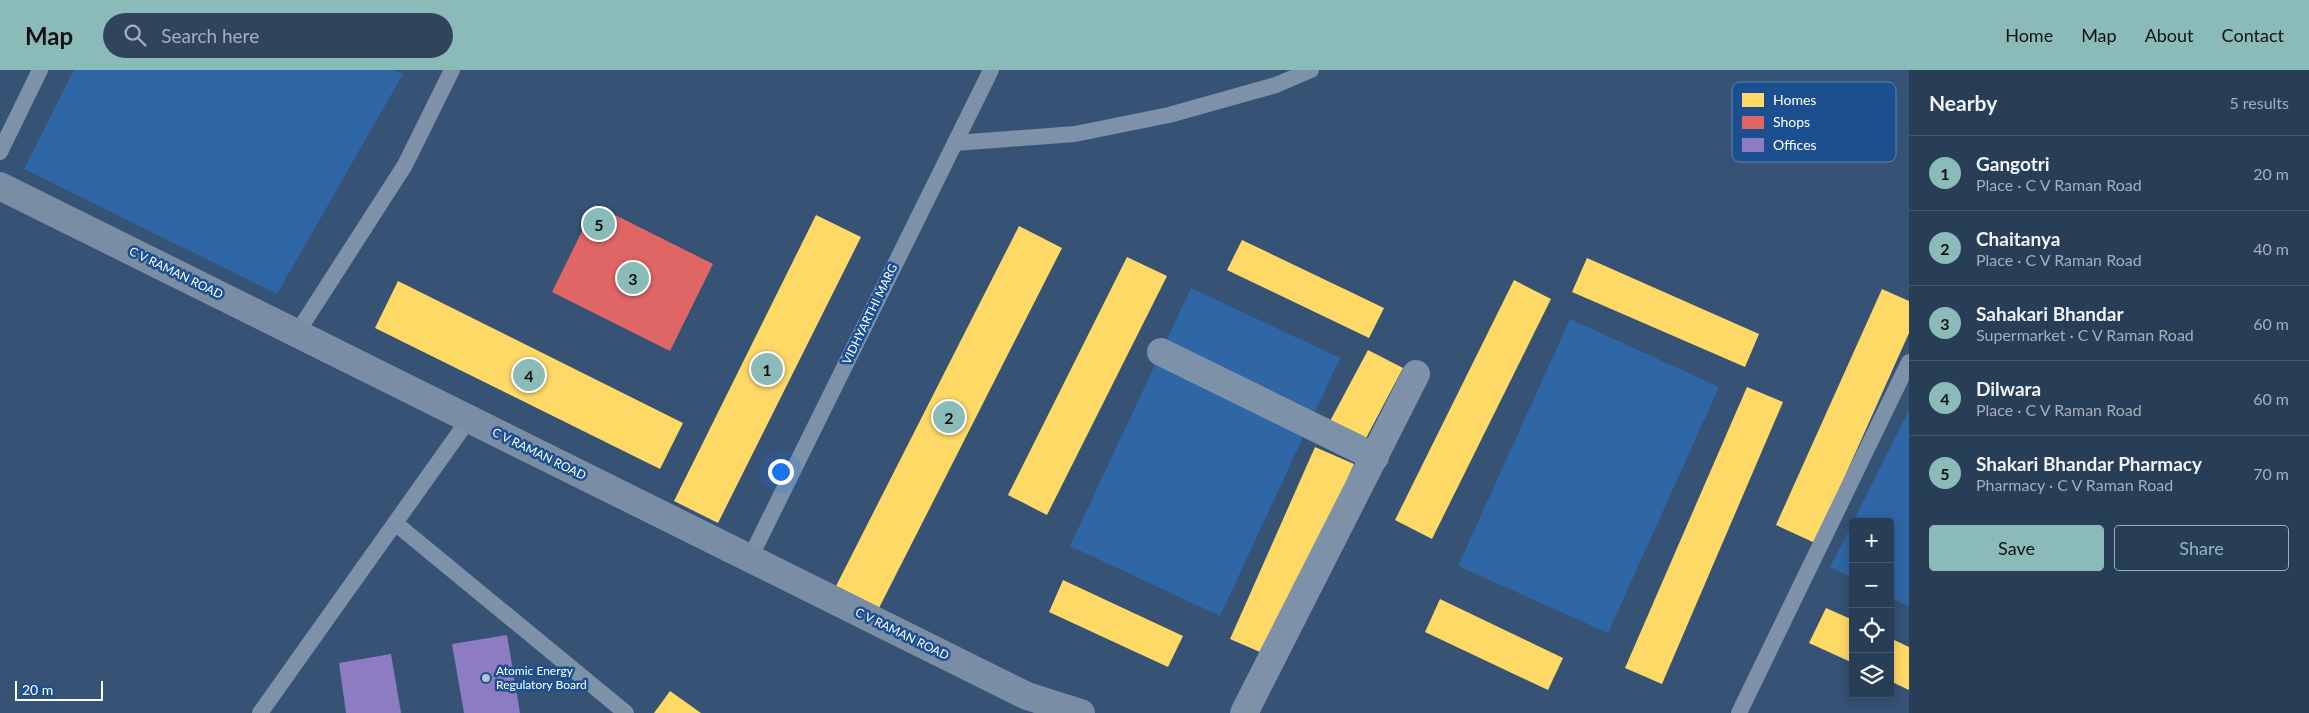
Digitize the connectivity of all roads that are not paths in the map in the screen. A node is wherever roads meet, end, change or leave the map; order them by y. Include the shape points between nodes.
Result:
1 (40, 70) edge
2 (452, 70) edge
3 (991, 70) edge
4 (1311, 70) edge
5 (955, 143) junction
6 (0, 152) edge
7 (0, 186) edge
8 (297, 333) junction
9 (1161, 352) dead end
10 (1909, 362) edge
11 (1416, 374) dead end
12 (469, 419) junction
13 (1375, 457) junction
14 (395, 523) junction
15 (750, 558) junction
16 (260, 713) edge
17 (626, 713) edge
18 (1081, 713) edge
19 (1244, 713) edge
20 (1739, 713) edge

1 - 6 lane
2 - 8 lane via 405,165
3 - 5 lane, VIDHYARTHI MARG
4 - 5 lane via 1276,85 1170,115 1075,134
5 - 15 lane, VIDHYARTHI MARG
7 - 8 street, C V RAMAN ROAD
8 - 12 street, C V RAMAN ROAD
9 - 13 street
10 - 20 lane
11 - 13 street
12 - 14 lane
12 - 15 street, C V RAMAN ROAD
13 - 19 street
14 - 16 lane
14 - 17 lane
15 - 18 street, C V RAMAN ROAD via 1027,696

